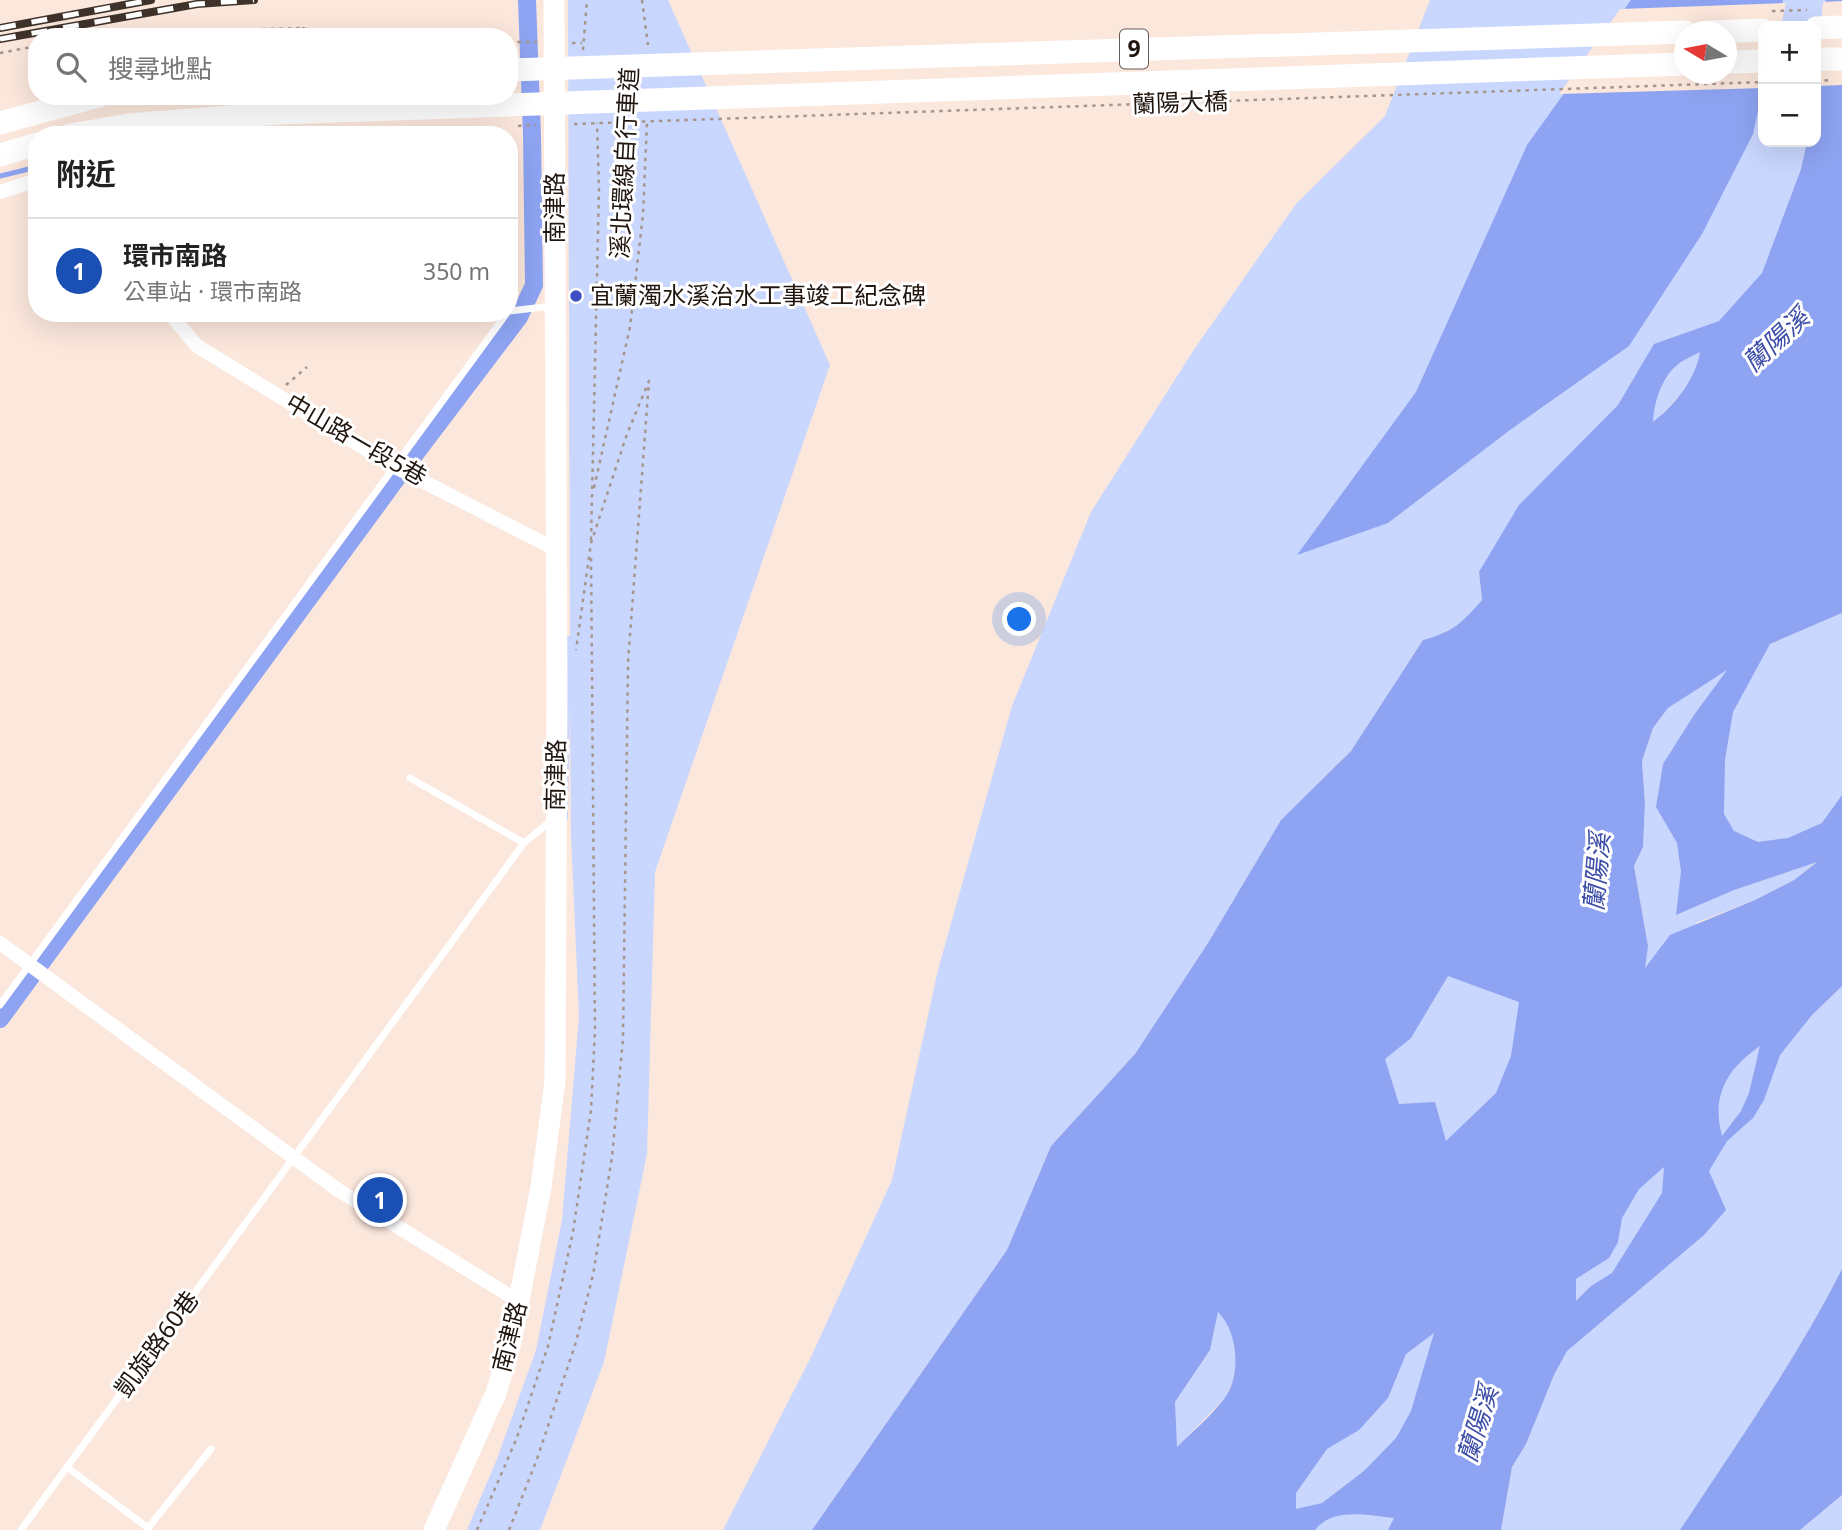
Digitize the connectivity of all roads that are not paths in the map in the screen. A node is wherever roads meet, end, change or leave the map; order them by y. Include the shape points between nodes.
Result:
1 (554, 0) edge
2 (1842, 27) edge
3 (1821, 28) edge
4 (1758, 30) edge
5 (1737, 31) edge
6 (1674, 32) edge
7 (1842, 59) edge
8 (1821, 60) edge
9 (1758, 61) edge
10 (1737, 62) edge
11 (1674, 64) edge
12 (518, 69) edge
13 (518, 104) edge
14 (66, 105) edge
15 (489, 105) edge
16 (0, 123) edge
17 (123, 126) edge
18 (28, 151) edge
19 (0, 155) edge
20 (28, 183) edge
21 (0, 192) edge
22 (556, 306) junction
23 (518, 310) edge
24 (177, 322) edge
25 (503, 322) edge
26 (398, 468) junction
27 (555, 549) junction
28 (410, 778) dead end
29 (555, 817) junction
30 (524, 843) junction
31 (0, 943) edge
32 (31, 967) junction
33 (0, 1005) edge
34 (293, 1158) junction
35 (520, 1303) junction
36 (211, 1449) dead end
37 (67, 1467) junction
38 (21, 1530) edge
39 (434, 1530) edge

1 - 22 street, 南津路
2 - 3 main road
4 - 5 main road
6 - 12 main road, 9 via 583,60
7 - 8 main road
9 - 10 main road
11 - 13 main road, 蘭陽大橋 / 9 via 597,112
14 - 16 main road
15 - 17 main road, 蘭陽大橋 / 9 via 279,113
18 - 19 main road
20 - 21 street
22 - 23 lane
22 - 27 street, 南津路
24 - 26 street, 中山路一段5巷 via 197,346
25 - 26 lane
26 - 27 street, 中山路一段5巷
26 - 32 lane
27 - 29 street, 南津路
28 - 30 lane
29 - 30 lane, 凱旋路60巷
29 - 35 street, 南津路 via 555,1081
30 - 34 lane, 凱旋路60巷
31 - 32 street
32 - 33 lane
32 - 34 street
34 - 35 street
34 - 37 lane, 凱旋路60巷
35 - 39 street, 南津路 via 496,1393
36 - 37 lane via 148,1528
37 - 38 lane, 凱旋路60巷

